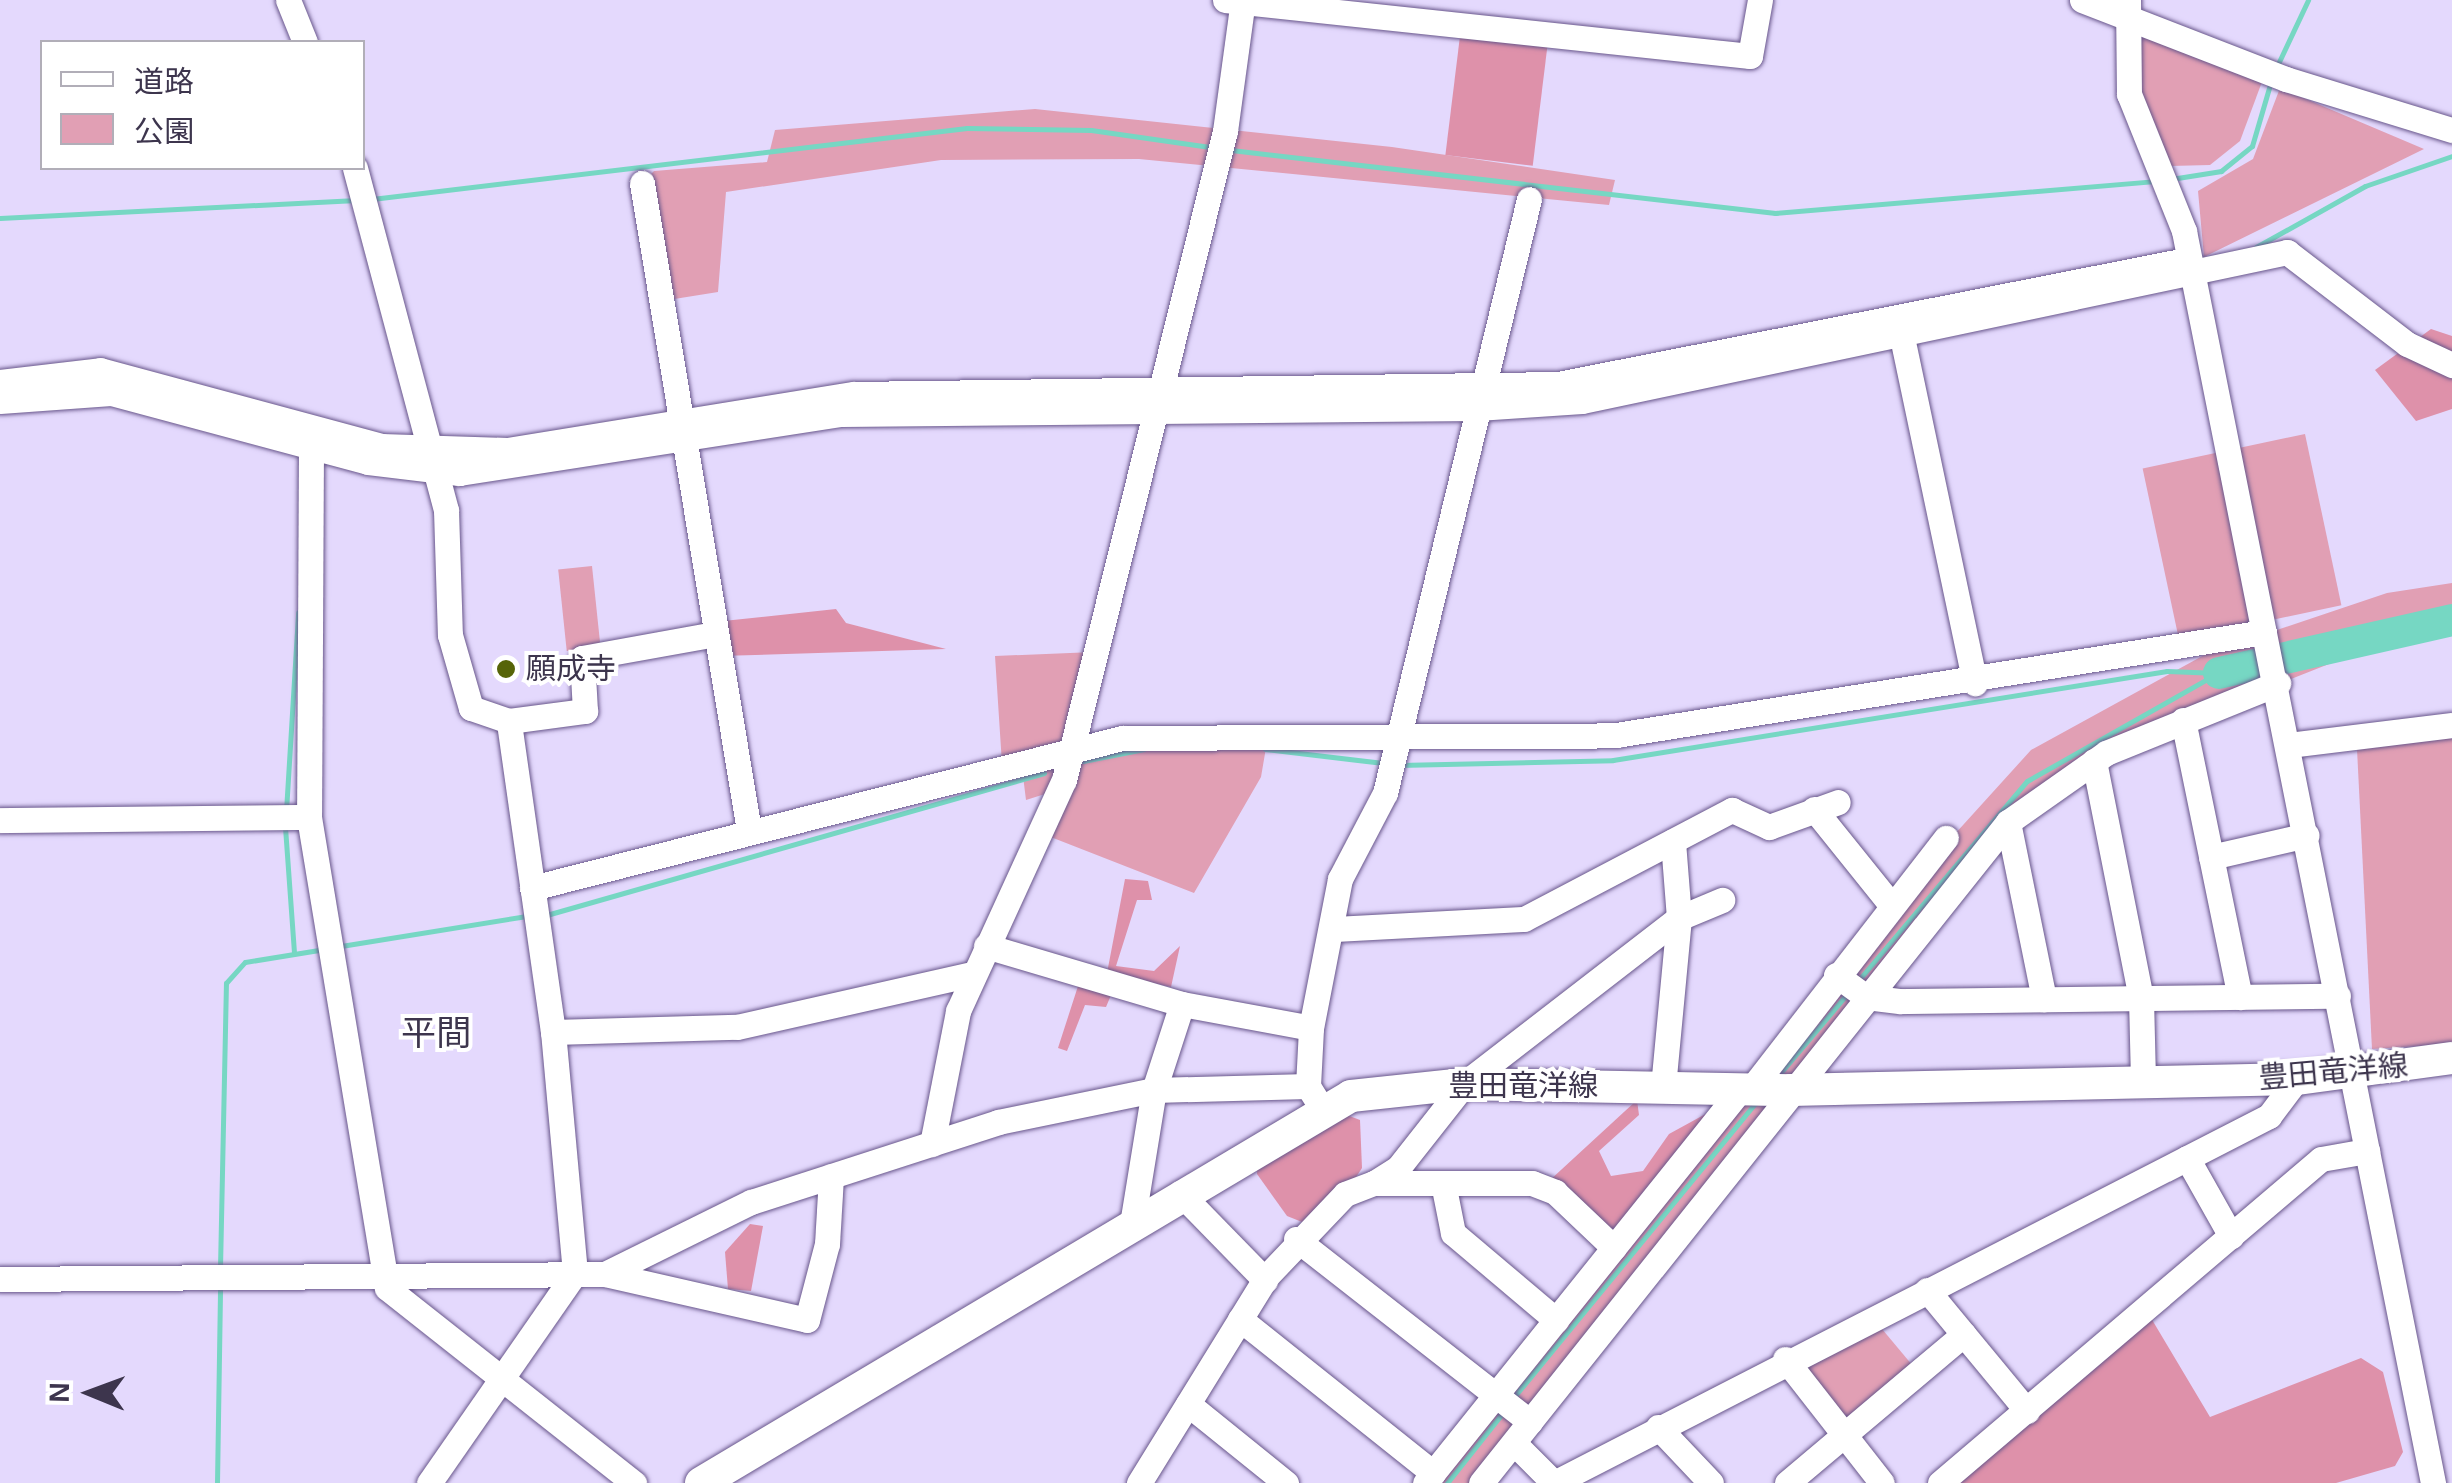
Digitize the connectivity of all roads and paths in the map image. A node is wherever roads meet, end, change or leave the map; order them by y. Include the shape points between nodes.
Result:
1 (288, 0) edge
2 (1760, 0) edge
3 (2082, 0) edge
4 (1237, 1) edge
5 (2131, 8) edge
6 (304, 40) edge
7 (2452, 130) edge
8 (356, 170) edge
9 (642, 184) dead end
10 (1528, 199) dead end
11 (2192, 268) junction
12 (1902, 337) junction
13 (2452, 365) edge
14 (0, 382) edge
15 (1480, 399) junction
16 (0, 401) edge
17 (1156, 401) junction
18 (683, 431) junction
19 (312, 448) junction
20 (434, 462) junction
21 (2264, 632) junction
22 (716, 634) junction
23 (2278, 683) junction
24 (1974, 684) junction
25 (2183, 720) junction
26 (508, 721) junction
27 (2452, 725) edge
28 (1398, 741) junction
29 (2289, 745) junction
30 (1070, 746) junction
31 (2094, 762) junction
32 (309, 817) junction
33 (0, 820) edge
34 (2008, 822) junction
35 (749, 831) junction
36 (2307, 836) junction
37 (1946, 838) dead end
38 (1673, 841) junction
39 (2211, 857) junction
40 (532, 888) junction
41 (1722, 900) dead end
42 (1892, 906) junction
43 (1679, 918) junction
44 (1333, 929) junction
45 (986, 946) junction
46 (972, 974) junction
47 (1836, 975) junction
48 (2338, 996) junction
49 (1866, 997) junction
50 (2240, 997) junction
51 (2141, 998) junction
52 (2044, 999) junction
53 (1182, 1004) junction
54 (1311, 1028) junction
55 (553, 1032) junction
56 (2452, 1058) edge
57 (2353, 1074) junction
58 (2297, 1079) junction
59 (2143, 1082) junction
60 (1464, 1084) junction
61 (1663, 1087) junction
62 (1746, 1089) junction
63 (1154, 1090) junction
64 (1791, 1090) junction
65 (1315, 1097) junction
66 (932, 1144) junction
67 (2367, 1151) junction
68 (2187, 1158) junction
69 (831, 1176) junction
70 (1374, 1183) junction
71 (1442, 1183) junction
72 (1180, 1194) junction
73 (1132, 1224) junction
74 (2232, 1236) junction
75 (1296, 1239) junction
76 (1614, 1248) junction
77 (575, 1273) junction
78 (605, 1274) junction
79 (384, 1278) junction
80 (0, 1279) edge
81 (1265, 1280) junction
82 (1927, 1290) junction
83 (1240, 1319) junction
84 (1556, 1320) junction
85 (1964, 1334) junction
86 (1785, 1358) junction
87 (501, 1380) junction
88 (1497, 1394) junction
89 (1188, 1404) junction
90 (2027, 1411) junction
91 (1530, 1422) junction
92 (1658, 1427) junction
93 (1844, 1434) junction
94 (1514, 1443) junction
95 (2438, 1468) edge
96 (1429, 1478) edge
97 (429, 1483) edge
98 (634, 1483) edge
99 (701, 1483) edge
100 (1139, 1483) edge
101 (1286, 1483) edge
102 (1481, 1483) edge
103 (1554, 1483) edge
104 (1711, 1483) edge
105 (1787, 1483) edge
106 (1882, 1483) edge
107 (1940, 1483) edge

1 - 6 street
2 - 4 street via 1750,56
3 - 5 street
4 - 17 street via 1225,131
5 - 7 street via 2286,80
5 - 11 street via 2129,94
8 - 20 street
9 - 18 street
10 - 15 street
11 - 12 street
11 - 13 street via 2287,252 2407,344
11 - 15 street
11 - 21 street
12 - 15 street via 1582,401
12 - 24 street
14 - 20 street via 100,370
15 - 17 street
15 - 28 street
16 - 19 street via 111,392
17 - 18 street via 841,414
17 - 30 street
18 - 20 street
18 - 22 street
19 - 20 street
19 - 32 street
20 - 26 street via 460,692 471,708
21 - 23 street
21 - 24 street
22 - 26 street via 582,658 586,711
22 - 35 street
23 - 25 street
23 - 29 street
24 - 28 street via 1616,735
25 - 31 street
25 - 39 street
26 - 40 street
27 - 29 street
28 - 30 street via 1168,732
28 - 44 street via 1385,794 1340,879
29 - 36 street
30 - 35 street
30 - 45 street via 1063,785
31 - 34 street
31 - 51 street
32 - 33 street
32 - 79 street
34 - 49 street
34 - 52 street
35 - 40 street
36 - 39 street
36 - 48 street
37 - 42 street
38 - 42 street via 1732,810 1769,826 1826,805
38 - 43 street
38 - 44 street via 1524,919
39 - 50 street
40 - 55 street
41 - 43 street
42 - 47 street
43 - 60 street
43 - 61 street
44 - 54 street
45 - 46 street
45 - 53 street
46 - 55 street via 737,1028
46 - 66 street
47 - 49 street
47 - 62 street
48 - 50 street
48 - 57 street
49 - 52 street
49 - 64 street
50 - 51 street
51 - 52 street
51 - 59 street
53 - 54 street
53 - 63 street
54 - 65 street
55 - 77 street
56 - 57 main road, 豊田竜洋線
57 - 58 main road, 豊田竜洋線
57 - 67 street
58 - 59 main road, 豊田竜洋線
58 - 68 street via 2270,1116
59 - 64 main road, 豊田竜洋線
60 - 61 main road, 豊田竜洋線
60 - 65 main road, 豊田竜洋線
60 - 70 street via 1398,1168
61 - 62 main road, 豊田竜洋線
62 - 64 main road, 豊田竜洋線
62 - 76 street
63 - 65 street
63 - 66 street
63 - 73 street
64 - 91 street
65 - 72 main road, 豊田竜洋線
66 - 69 street
67 - 74 street via 2321,1159
67 - 95 street
68 - 74 street
68 - 82 street
69 - 78 street via 751,1202
69 - 78 street via 827,1244 807,1320
70 - 71 street
70 - 75 street via 1345,1194
71 - 76 street via 1532,1183 1555,1192
71 - 84 street via 1453,1234
72 - 73 main road, 豊田竜洋線
72 - 81 street
73 - 99 main road, 豊田竜洋線
74 - 90 street
75 - 81 street
75 - 88 street
76 - 84 street
77 - 78 street
77 - 79 street
77 - 87 street
79 - 80 street
79 - 87 street
81 - 83 street
82 - 85 street
82 - 86 street
83 - 89 street
83 - 96 street
84 - 88 street
85 - 90 street
85 - 93 street
86 - 92 street
86 - 93 street
87 - 97 street
87 - 98 street
88 - 91 street
88 - 96 street
89 - 100 street
89 - 101 street
90 - 107 street
91 - 94 street
92 - 103 street
92 - 104 street
93 - 105 street
93 - 106 street
94 - 102 street
94 - 103 street

